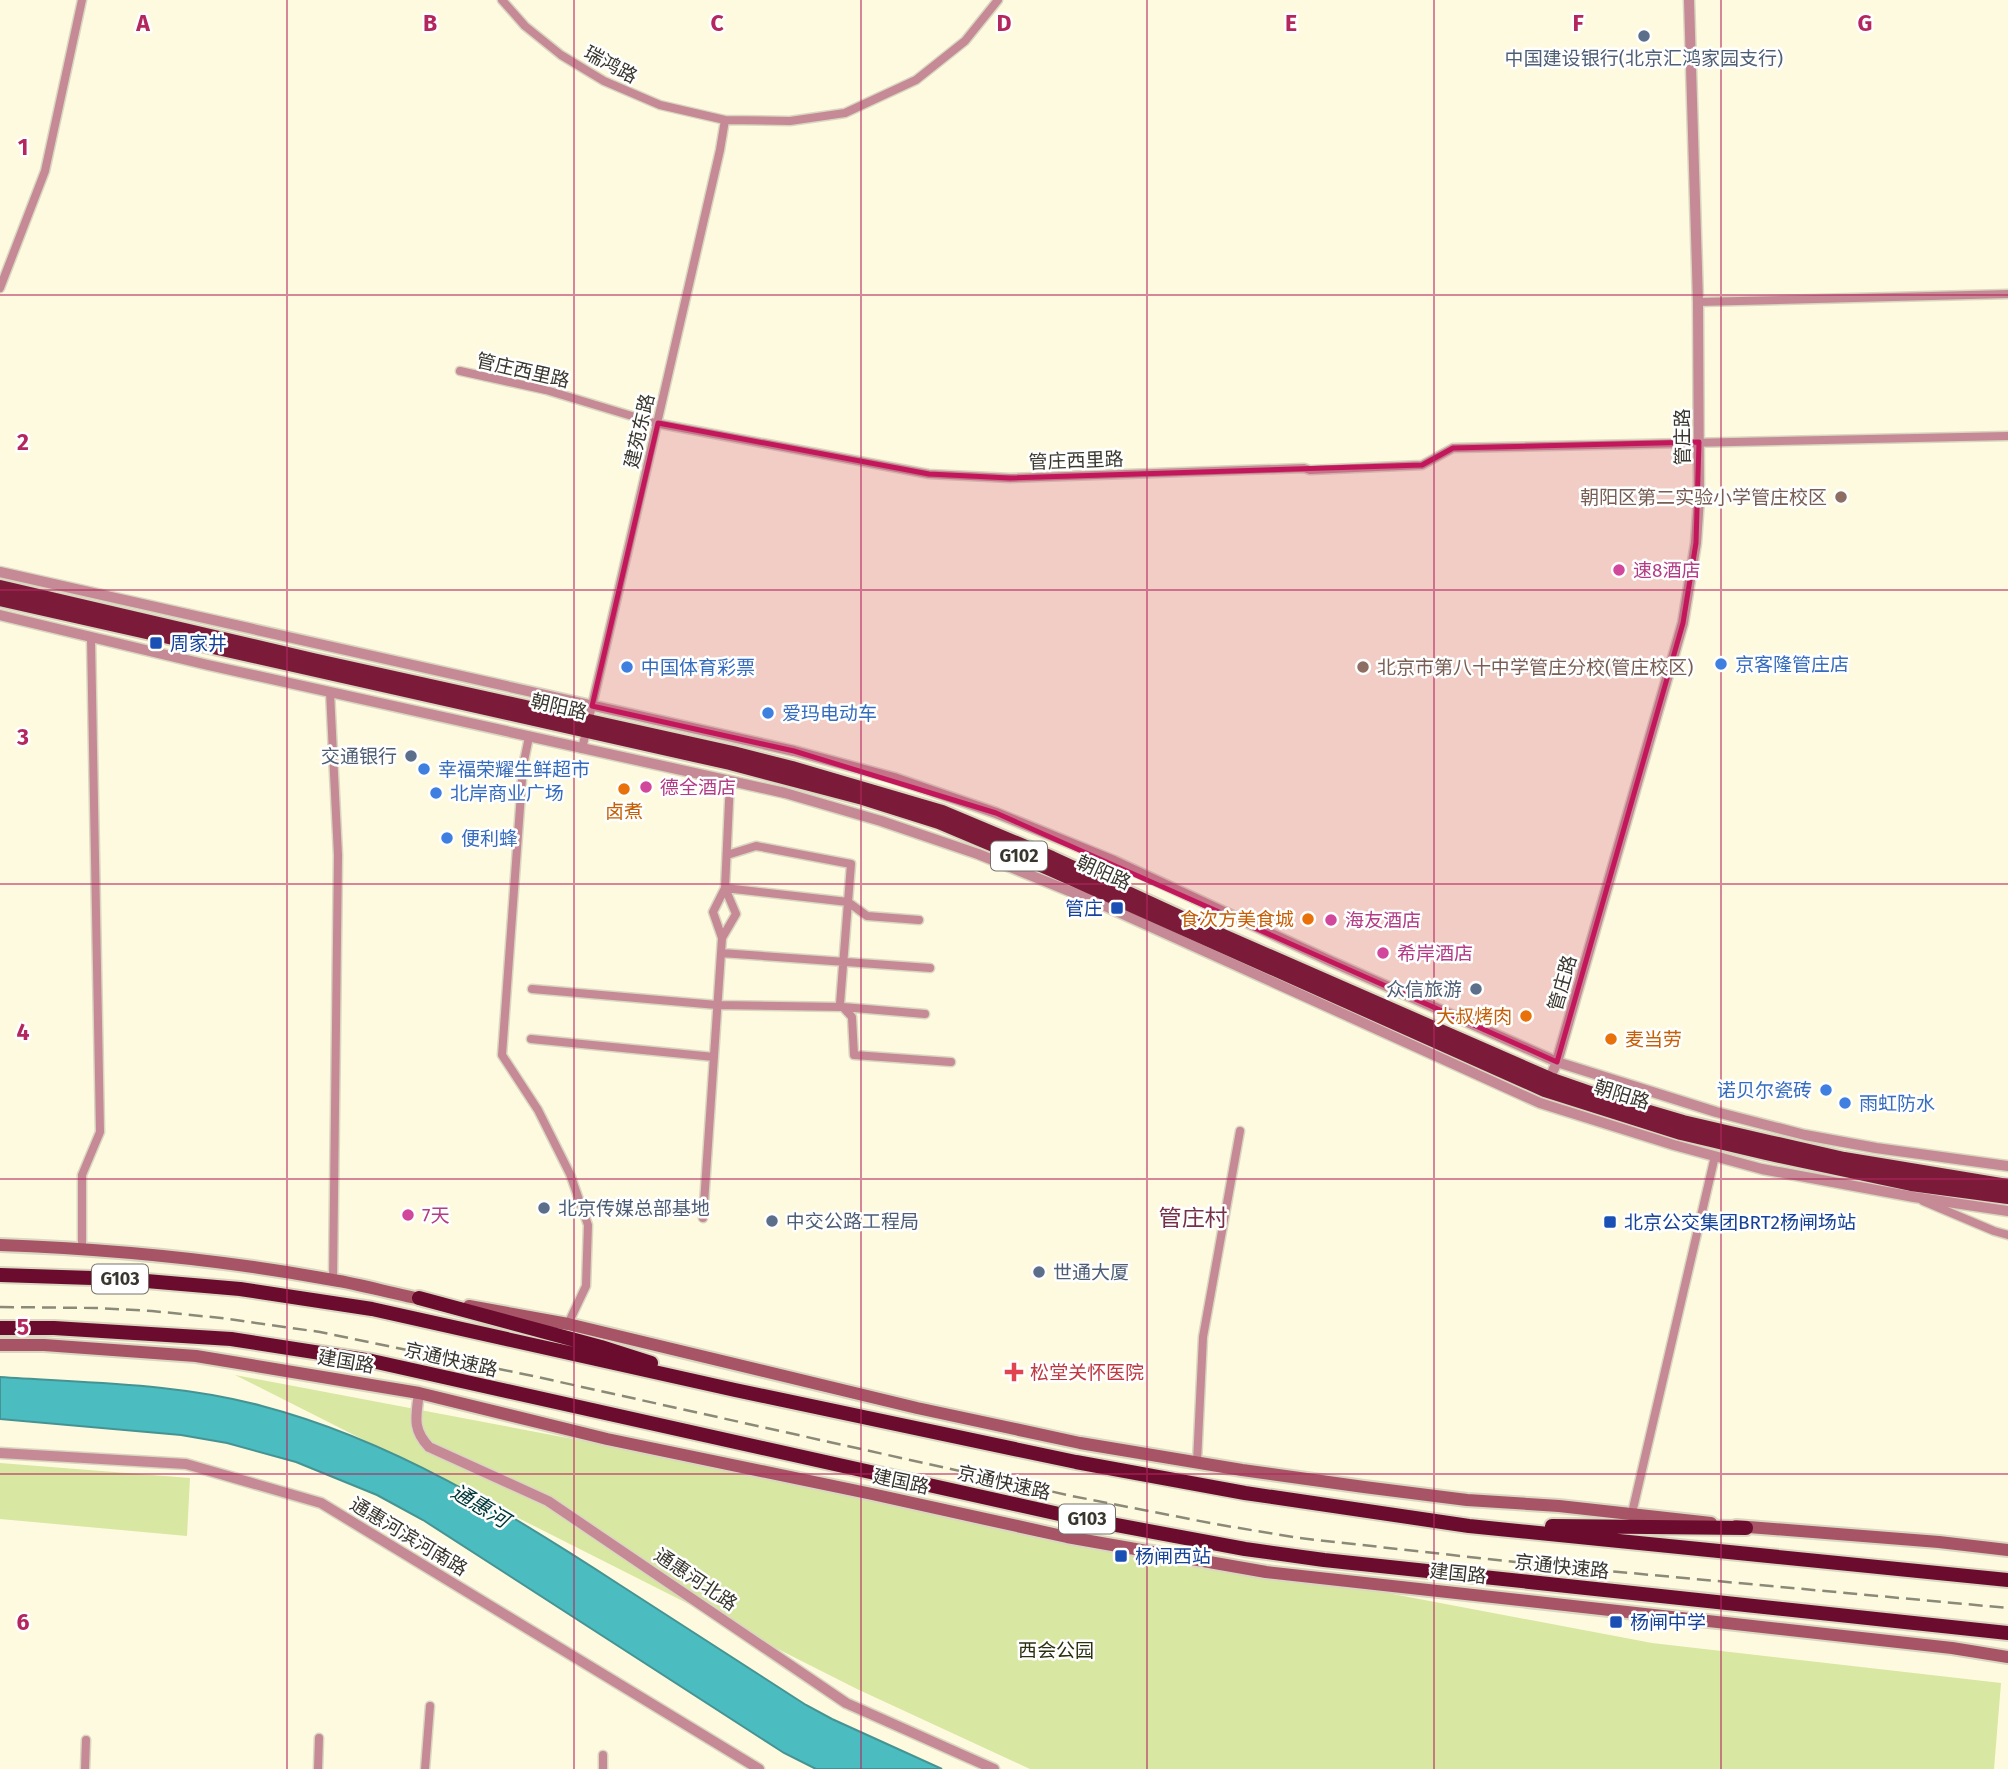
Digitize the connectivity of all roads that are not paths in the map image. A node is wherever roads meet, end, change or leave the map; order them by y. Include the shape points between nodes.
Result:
1 (82, 0) edge
2 (502, 0) edge
3 (998, 0) edge
4 (1689, 0) edge
5 (725, 120) junction
6 (0, 288) edge
7 (2008, 294) edge
8 (1698, 302) junction
9 (460, 371) dead end
10 (658, 423) junction
11 (2008, 436) edge
12 (1699, 442) junction
13 (0, 572) edge
14 (0, 587) edge
15 (0, 598) edge
16 (0, 615) edge
17 (91, 638) junction
18 (330, 692) junction
19 (592, 706) junction
20 (588, 727) junction
21 (529, 737) junction
22 (582, 749) junction
23 (730, 781) junction
24 (727, 855) junction
25 (725, 888) junction
26 (848, 902) junction
27 (919, 920) dead end
28 (722, 938) junction
29 (721, 953) junction
30 (844, 962) junction
31 (930, 968) dead end
32 (532, 989) dead end
33 (717, 1005) junction
34 (843, 1007) junction
35 (925, 1014) dead end
36 (531, 1039) dead end
37 (713, 1058) junction
38 (951, 1062) dead end
39 (1557, 1062) junction
40 (1545, 1091) junction
41 (1240, 1131) dead end
42 (1715, 1156) junction
43 (2008, 1166) edge
44 (2008, 1186) edge
45 (1914, 1197) junction
46 (2008, 1197) edge
47 (2008, 1211) edge
48 (703, 1218) dead end
49 (2008, 1235) edge
50 (0, 1245) edge
51 (82, 1250) junction
52 (0, 1275) edge
53 (334, 1280) junction
54 (419, 1298) junction
55 (568, 1324) junction
56 (0, 1328) edge
57 (0, 1345) edge
58 (735, 1391) junction
59 (419, 1393) junction
60 (0, 1453) edge
61 (1197, 1462) junction
62 (1632, 1513) junction
63 (1469, 1526) junction
64 (1746, 1528) junction
65 (2008, 1550) edge
66 (2008, 1578) edge
67 (2008, 1635) edge
68 (2008, 1657) edge
69 (430, 1706) dead end
70 (319, 1738) dead end
71 (86, 1740) dead end
72 (603, 1755) dead end
73 (85, 1769) edge
74 (318, 1769) edge
75 (425, 1769) edge
76 (603, 1769) edge
77 (759, 1769) edge
78 (993, 1769) edge

1 - 6 street via 45,170
2 - 5 street, 瑞鸿路 via 561,55 604,81 660,105
3 - 5 street, 瑞鸿路 via 965,41 916,80 845,113 790,121
4 - 8 street, 管庄路
5 - 10 street, 建苑东路
7 - 8 street
8 - 12 street, 管庄路
9 - 10 street, 管庄西里路
10 - 12 street, 管庄西里路 via 929,474 1010,478 1422,465 1452,448
10 - 19 street, 建苑东路
11 - 12 street, 管庄西里路
12 - 39 street, 管庄路 via 1696,543 1683,623
13 - 19 street, 朝阳路
14 - 20 highway, 朝阳路 / G102
15 - 20 highway, 朝阳路 / G102
16 - 17 street, 朝阳路
17 - 18 street, 朝阳路
17 - 51 street via 100,1132 82,1175
18 - 21 street, 朝阳路
18 - 53 street via 338,855
19 - 20 street, 建苑东路
19 - 39 street, 朝阳路 via 794,751 894,778 996,813 1114,860
20 - 22 street, 建苑东路
20 - 40 highway, 朝阳路 / G102 via 789,777 939,822
21 - 22 street, 朝阳路
21 - 55 street via 523,766 502,1055 538,1110 570,1174 588,1224 586,1286
22 - 23 street, 朝阳路
23 - 24 street
23 - 40 street, 朝阳路 via 881,821 978,854
24 - 25 street
24 - 26 street via 755,846 851,864
25 - 26 street
25 - 28 street via 713,912
25 - 28 street via 737,914
26 - 27 street via 867,916
26 - 30 street
28 - 29 street
29 - 30 street
29 - 33 street
30 - 31 street
30 - 34 street
32 - 33 street
33 - 34 street
33 - 37 street
34 - 35 street
34 - 38 street via 852,1017 854,1055
36 - 37 street
37 - 48 street
39 - 40 street, 管庄路
39 - 43 street, 朝阳路 via 1805,1135
40 - 42 street, 朝阳路
40 - 44 highway, 朝阳路 / G102 via 1844,1159
40 - 46 highway, 朝阳路 / G102 via 1681,1133 1766,1153 1911,1184
41 - 61 street via 1203,1337
42 - 45 street, 朝阳路
42 - 62 street
45 - 47 street, 朝阳路
45 - 49 street
50 - 51 main road
51 - 53 main road via 182,1258
52 - 58 highway, 京通快速路 / G103 via 240,1289 372,1309
53 - 54 main road
54 - 55 main road
54 - 58 highway via 601,1347
55 - 61 main road via 931,1411
56 - 67 highway, 京通快速路 / G103 via 231,1339 372,1361 1068,1516 1245,1549
57 - 59 main road, 建国路 via 196,1356
58 - 63 highway, 京通快速路 / G103 via 1089,1465
59 - 68 main road, 建国路 via 607,1439 1067,1537 1266,1572
59 - 78 street, 通惠河北路 via 415,1425 429,1447 548,1501 846,1703
60 - 77 street, 通惠河滨河南路 via 186,1464 321,1503
61 - 62 main road via 1455,1499
62 - 64 main road
63 - 64 highway
63 - 66 highway, 京通快速路 / G103
64 - 65 main road
69 - 75 street
70 - 74 street
71 - 73 street
72 - 76 street

